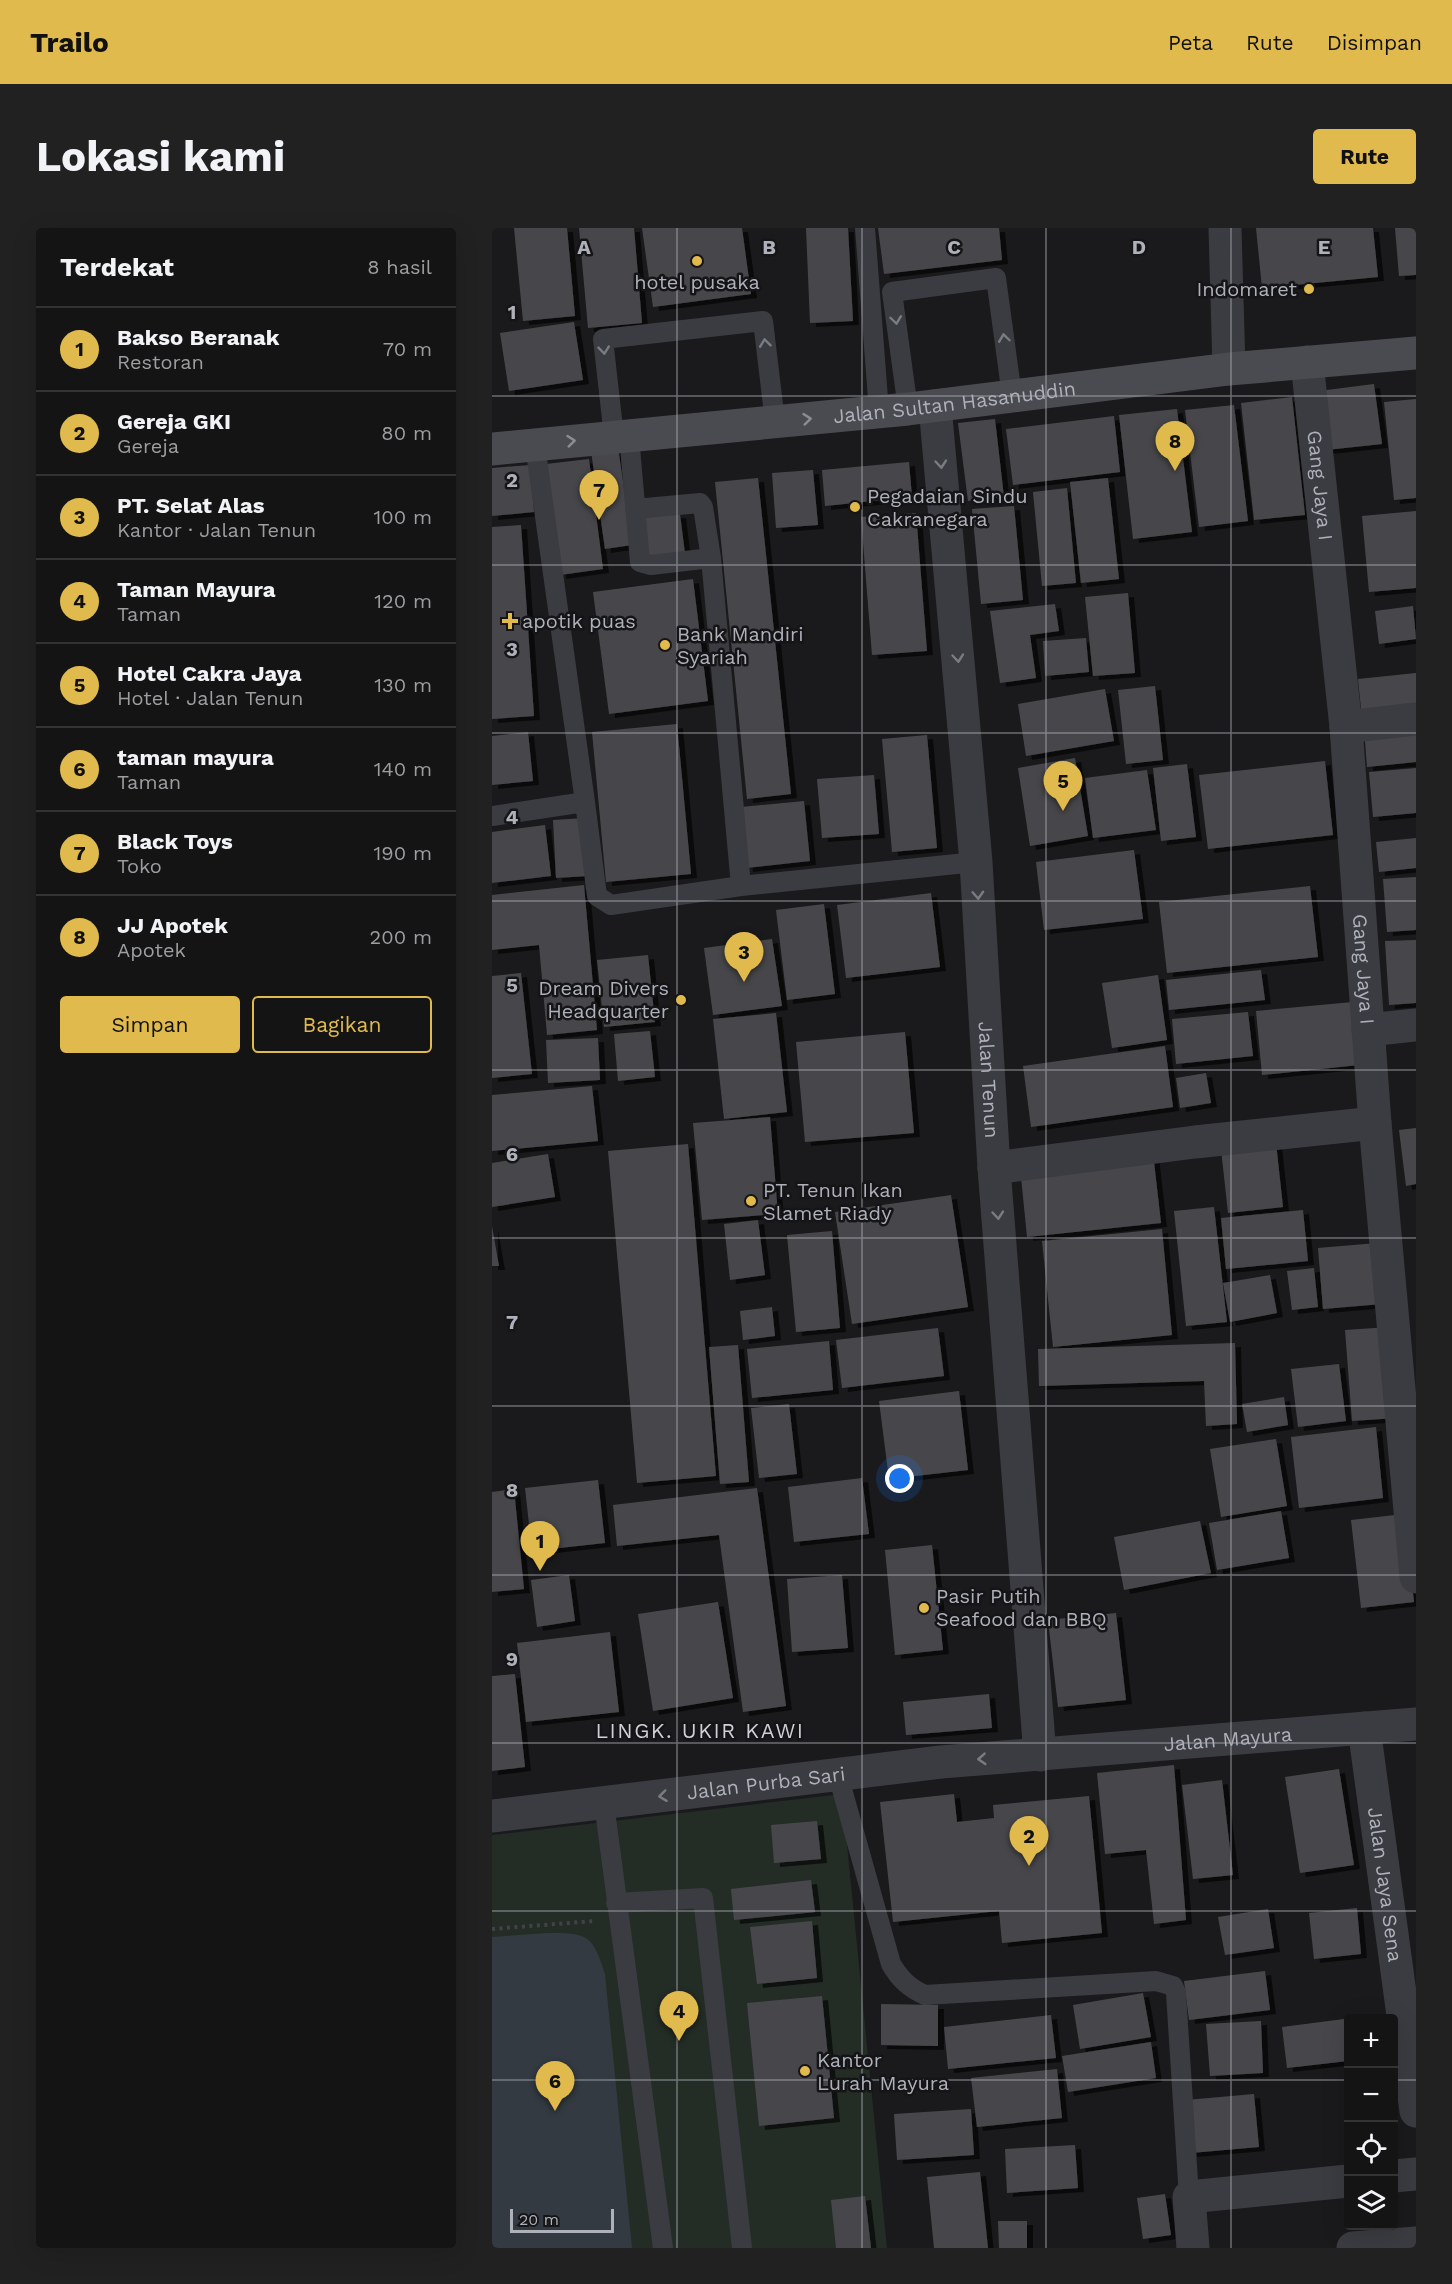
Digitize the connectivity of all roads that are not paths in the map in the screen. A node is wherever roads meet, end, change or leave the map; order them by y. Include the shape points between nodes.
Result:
1 (865, 228) edge
2 (1225, 228) edge
3 (1416, 353) edge
4 (1306, 362) junction
5 (1229, 369) junction
6 (1012, 396) junction
7 (907, 409) junction
8 (775, 422) junction
9 (622, 436) junction
10 (535, 445) junction
11 (492, 449) edge
12 (635, 509) junction
13 (711, 558) junction
14 (1416, 719) edge
15 (1346, 727) junction
16 (585, 802) junction
17 (492, 816) edge
18 (976, 862) junction
19 (741, 886) junction
20 (1416, 1025) edge
21 (1368, 1030) junction
22 (1375, 1124) junction
23 (994, 1168) junction
24 (1416, 1577) edge
25 (1416, 1725) edge
26 (1364, 1728) junction
27 (1040, 1755) junction
28 (838, 1775) junction
29 (604, 1803) junction
30 (492, 1816) edge
31 (611, 1912) junction
32 (1416, 2111) edge
33 (1416, 2174) edge
34 (1398, 2176) edge
35 (1344, 2181) edge
36 (1189, 2197) junction
37 (1416, 2243) edge
38 (663, 2248) edge
39 (742, 2248) edge
40 (1193, 2248) edge
41 (1353, 2248) edge

1 - 7 lane
2 - 5 street
3 - 4 main road, Jalan Sultan Hasanuddin
4 - 5 main road, Jalan Sultan Hasanuddin
4 - 15 street, Gang Jaya I
5 - 6 main road, Jalan Sultan Hasanuddin
6 - 7 main road, Jalan Sultan Hasanuddin
6 -> 7 lane via 996,278 892,292
8 -> 7 main road, Jalan Sultan Hasanuddin
7 -> 18 street, Jalan Tenun
8 - 9 main road, Jalan Sultan Hasanuddin
8 -> 9 lane via 763,321 603,339
10 -> 9 main road, Jalan Sultan Hasanuddin
9 - 12 lane
10 - 11 main road, Jalan Sultan Hasanuddin
10 - 16 lane
12 - 13 lane via 700,503 704,507
12 - 13 lane via 640,562 651,565
13 - 19 lane
14 - 15 street
15 - 21 street, Gang Jaya I
16 - 17 lane
16 - 19 lane via 597,896 602,901 611,905
18 - 19 lane
18 -> 23 street, Jalan Tenun
20 - 21 street
21 - 22 street, Gang Jaya I
22 - 23 street
22 - 24 street, Gang Jaya I
23 -> 27 street, Jalan Tenun
25 - 26 street, Jalan Mayura
26 - 27 street, Jalan Mayura
26 - 32 street, Jalan Jaya Sena
27 -> 28 street, Jalan Purba Sari
28 -> 29 street, Jalan Purba Sari
28 - 36 lane via 891,1964 901,1980 916,1991 925,1995 1156,1981 1173,1986
29 - 30 street, Jalan Purba Sari
29 - 31 lane
31 - 38 lane
31 - 39 lane via 703,1898
33 - 34 street
35 - 36 street
36 - 40 street
37 - 41 street

